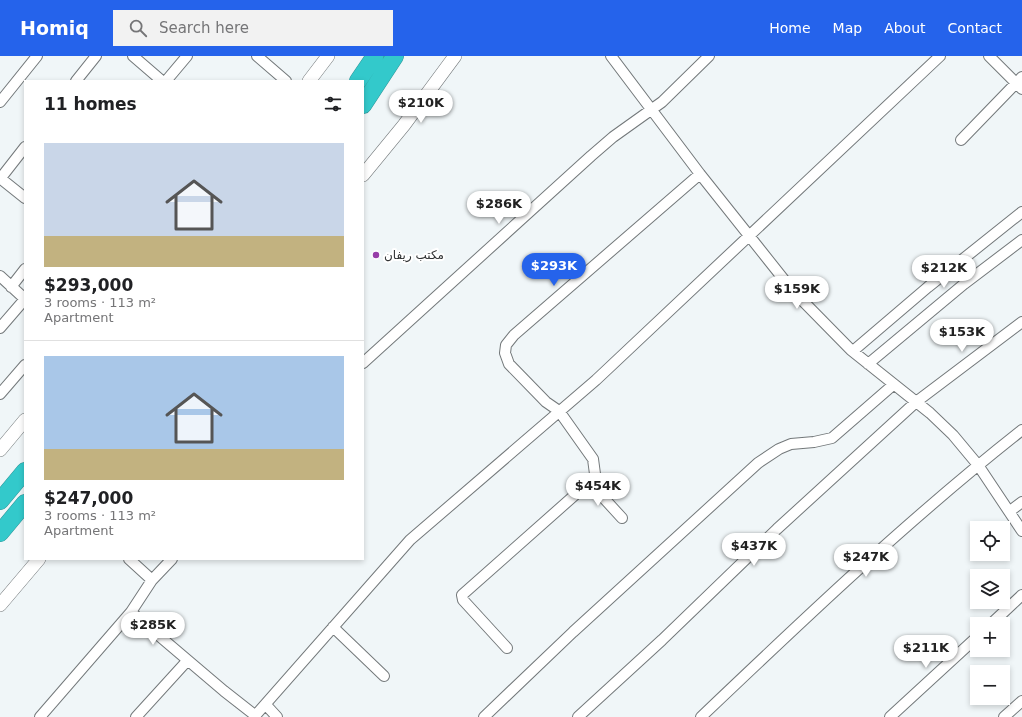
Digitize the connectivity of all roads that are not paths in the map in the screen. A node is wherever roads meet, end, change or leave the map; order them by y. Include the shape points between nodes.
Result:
1 (37, 56) edge
2 (96, 56) edge
3 (133, 56) edge
4 (187, 56) edge
5 (258, 56) edge
6 (328, 56) edge
7 (375, 56) edge
8 (396, 56) edge
9 (455, 56) edge
10 (611, 56) edge
11 (709, 56) edge
12 (940, 56) edge
13 (989, 56) edge
14 (77, 80) edge
15 (161, 80) edge
16 (167, 80) edge
17 (285, 80) edge
18 (310, 80) edge
19 (359, 80) edge
20 (1020, 83) edge
21 (0, 102) edge
22 (364, 104) edge
23 (652, 110) junction
24 (961, 140) dead end
25 (24, 148) edge
26 (364, 174) edge
27 (700, 174) junction
28 (0, 178) edge
29 (24, 197) edge
30 (1022, 212) edge
31 (748, 236) junction
32 (1022, 240) edge
33 (24, 270) edge
34 (0, 276) edge
35 (11, 286) junction
36 (24, 298) edge
37 (24, 300) edge
38 (1022, 322) edge
39 (0, 328) edge
40 (853, 351) junction
41 (364, 362) edge
42 (868, 364) junction
43 (24, 366) edge
44 (893, 385) junction
45 (0, 394) edge
46 (916, 402) junction
47 (559, 411) junction
48 (24, 421) edge
49 (1022, 430) edge
50 (0, 450) edge
51 (978, 465) junction
52 (24, 472) edge
53 (589, 482) junction
54 (0, 500) edge
55 (1022, 502) edge
56 (24, 504) edge
57 (1010, 511) junction
58 (622, 518) dead end
59 (1022, 531) edge
60 (0, 533) edge
61 (37, 560) edge
62 (130, 560) edge
63 (171, 560) edge
64 (152, 580) junction
65 (1022, 595) edge
66 (0, 605) edge
67 (131, 612) junction
68 (998, 617) edge
69 (333, 627) junction
70 (970, 643) edge
71 (507, 648) dead end
72 (187, 661) junction
73 (384, 676) dead end
74 (1022, 701) edge
75 (266, 705) junction
76 (255, 716) edge
77 (40, 717) edge
78 (136, 717) edge
79 (277, 717) edge
80 (484, 717) edge
81 (578, 717) edge
82 (701, 717) edge
83 (890, 717) edge
84 (1004, 717) edge

1 - 21 street
2 - 14 street
3 - 15 street
4 - 16 street
5 - 17 street
6 - 18 main road
7 - 19 highway
8 - 22 highway
9 - 26 main road
10 - 23 street
11 - 23 street
12 - 31 street
13 - 20 street
20 - 24 street
23 - 27 street
23 - 41 street via 591,156
25 - 28 street
27 - 31 street
27 - 47 street via 506,345 505,354 512,367 546,402
28 - 29 street
30 - 40 street
31 - 40 street via 793,291
31 - 47 street via 596,380
32 - 42 street via 964,284
33 - 35 street
34 - 35 street
35 - 36 street
37 - 39 street
38 - 46 street
40 - 42 street
42 - 44 street
43 - 45 street
44 - 46 street
44 - 80 street via 832,438 791,444 780,448 758,463
46 - 51 street via 953,435
46 - 81 street
47 - 53 street via 593,459 595,474
47 - 69 street via 410,540
48 - 50 main road
49 - 51 street
51 - 57 street
51 - 82 street via 879,551
52 - 54 highway
53 - 58 street
53 - 71 street via 462,595 463,600
55 - 57 street
56 - 60 highway
57 - 59 street
61 - 66 main road
62 - 64 street
63 - 64 street
64 - 67 street
65 - 68 street
67 - 72 street
67 - 77 street
69 - 73 street
69 - 75 street
70 - 83 street
72 - 76 street
72 - 78 street
74 - 84 street
75 - 76 street
75 - 79 street

